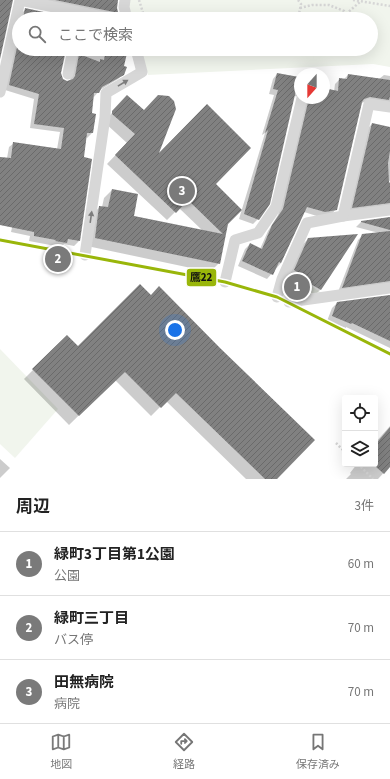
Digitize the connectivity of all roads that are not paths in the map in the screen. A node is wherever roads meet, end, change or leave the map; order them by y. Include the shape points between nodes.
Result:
1 (125, 0) edge
2 (17, 12) edge
3 (65, 12) edge
4 (126, 12) edge
5 (12, 37) edge
6 (72, 56) edge
7 (138, 56) edge
8 (68, 74) dead end
9 (0, 92) edge
10 (301, 104) edge
11 (390, 107) edge
12 (390, 210) edge
13 (343, 216) junction
14 (86, 255) dead end
15 (225, 282) dead end
16 (390, 288) edge
17 (278, 297) dead end
18 (289, 302) dead end

1 - 4 street
2 - 3 street via 20,0
5 - 9 street
6 - 8 street
14 -> 7 street via 106,93 142,72
10 - 15 street via 276,207 258,233 235,240
11 - 13 street via 369,104
12 - 13 street
13 - 17 street via 307,223 285,272
16 - 18 street

